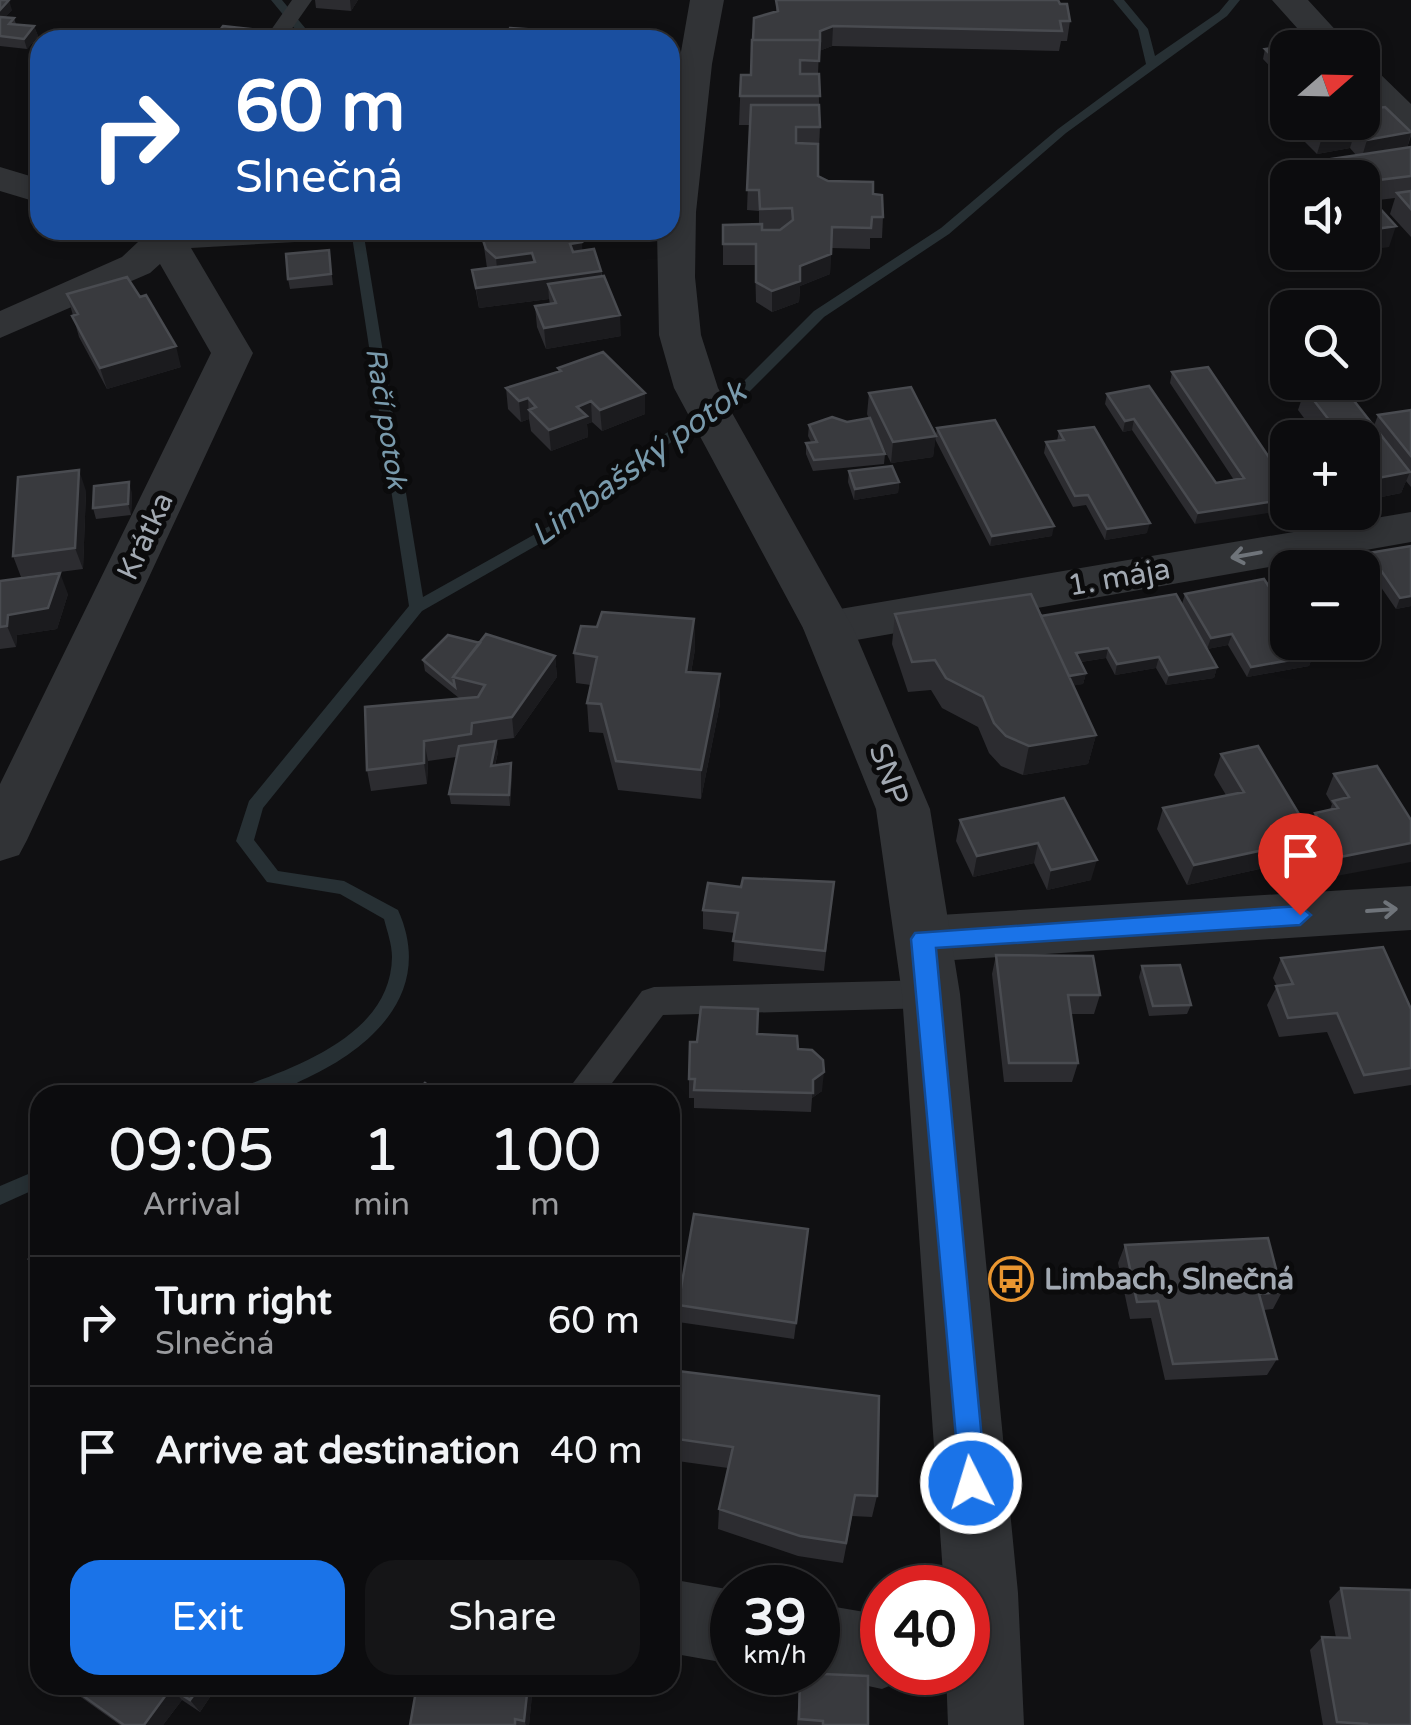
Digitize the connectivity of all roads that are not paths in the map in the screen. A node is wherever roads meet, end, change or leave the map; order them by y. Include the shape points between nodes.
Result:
1 (302, 0) edge
2 (707, 0) edge
3 (1344, 0) edge
4 (1292, 3) edge
5 (281, 30) edge
6 (1318, 30) edge
7 (1380, 93) edge
8 (1411, 125) edge
9 (680, 168) edge
10 (0, 178) edge
11 (30, 188) edge
12 (154, 240) edge
13 (163, 240) edge
14 (674, 240) edge
15 (0, 326) edge
16 (1411, 527) edge
17 (828, 628) junction
18 (0, 840) edge
19 (1411, 908) edge
20 (927, 967) junction
21 (590, 1085) edge
22 (979, 1565) edge
23 (680, 1618) edge
24 (710, 1622) edge

1 - 5 lane
2 - 9 street, SNP
3 - 4 street
4 - 6 street
7 - 8 street
10 - 11 street
12 - 15 street via 136,266
13 - 18 street, Krátka via 232,353
14 - 17 street, SNP via 680,336 696,388
16 -> 17 street, 1. mája
17 - 20 street, SNP via 903,809
20 -> 19 street
20 - 21 lane via 654,1002
20 - 22 street, SNP
23 - 24 street

